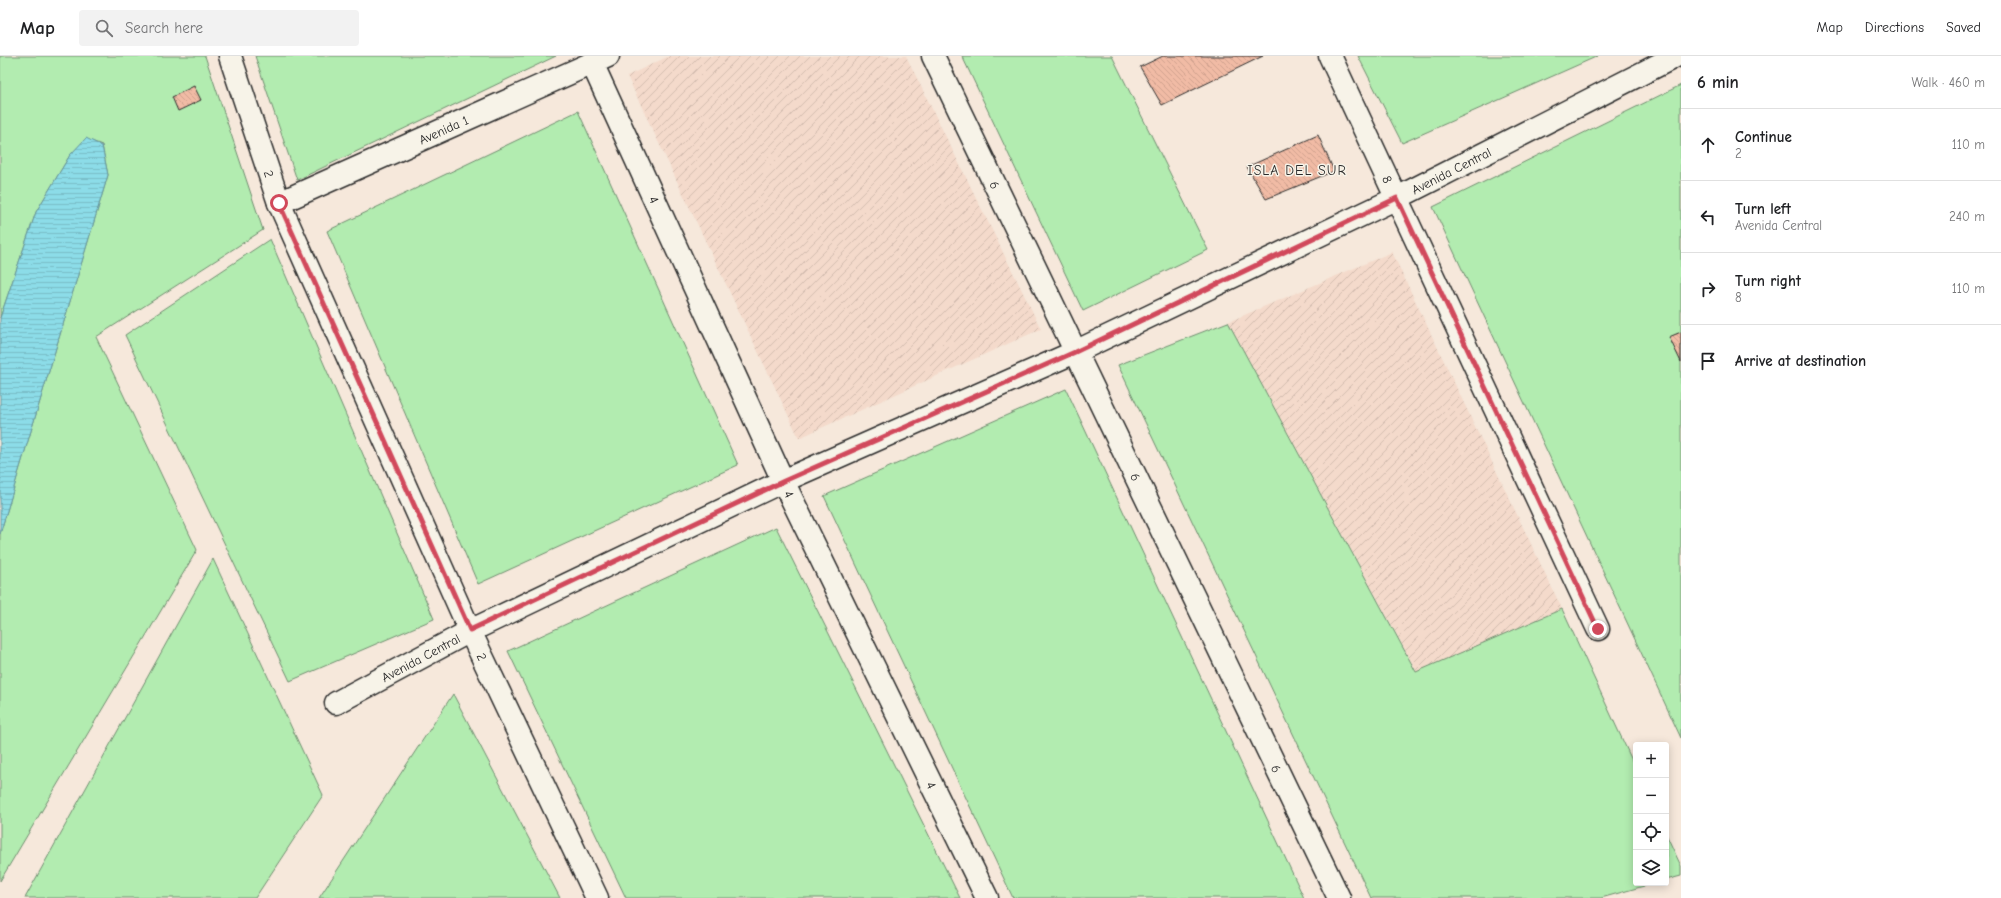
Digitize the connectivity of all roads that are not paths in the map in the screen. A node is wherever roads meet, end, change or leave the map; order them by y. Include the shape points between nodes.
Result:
1 (230, 56) edge
2 (933, 56) edge
3 (1330, 56) edge
4 (1676, 56) edge
5 (600, 60) edge
6 (1397, 198) junction
7 (279, 203) junction
8 (1075, 352) junction
9 (784, 481) junction
10 (1598, 629) dead end
11 (470, 630) junction
12 (336, 703) dead end
13 (597, 898) edge
14 (987, 898) edge
15 (1339, 898) edge

1 - 7 street, 2
2 - 8 street, 6
3 - 6 street, 8
4 - 6 street, Avenida Central
5 - 7 street, Avenida 1
5 - 9 street, 4
6 - 8 street, Avenida Central
6 - 10 street, 8
7 - 11 street, 2
8 - 9 street, Avenida Central
8 - 15 street, 6
9 - 11 street, Avenida Central
9 - 14 street, 4
11 - 12 street, Avenida Central
11 - 13 street, 2

